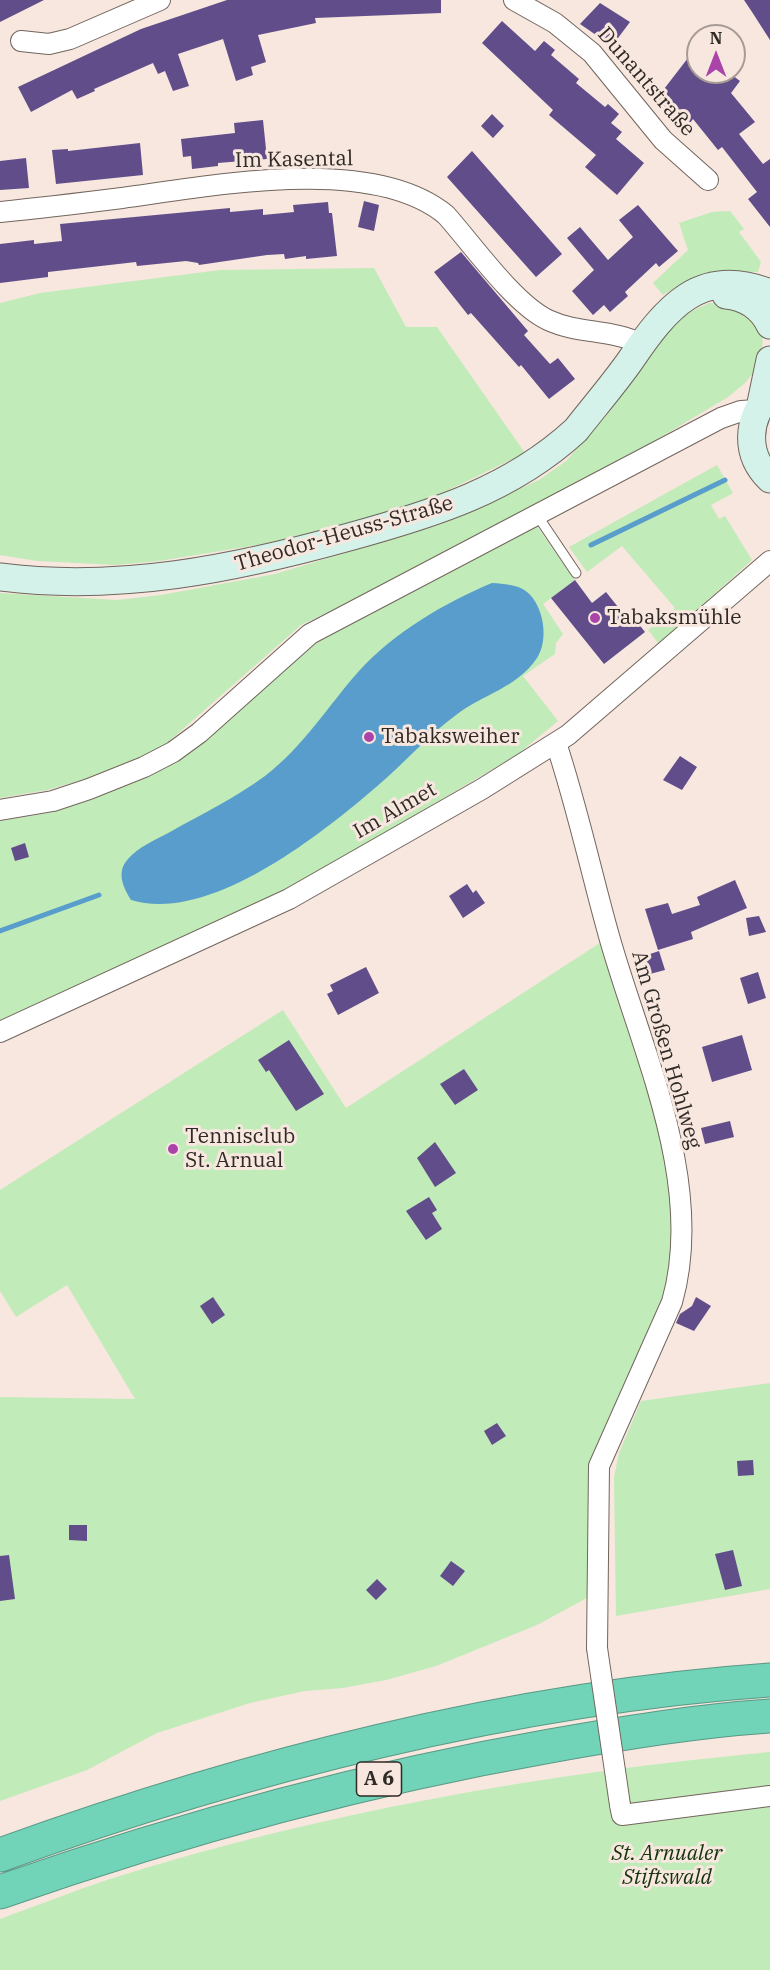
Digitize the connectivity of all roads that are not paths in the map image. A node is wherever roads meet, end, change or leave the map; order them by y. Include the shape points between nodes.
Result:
1 (160, 0) edge
2 (514, 0) edge
3 (21, 41) dead end
4 (708, 180) dead end
5 (0, 212) edge
6 (770, 293) edge
7 (678, 303) junction
8 (770, 325) edge
9 (641, 344) junction
10 (770, 360) edge
11 (763, 402) edge
12 (770, 479) edge
13 (537, 515) junction
14 (770, 561) edge
15 (576, 573) dead end
16 (0, 577) edge
17 (556, 743) junction
18 (0, 810) edge
19 (0, 1032) edge
20 (770, 1680) edge
21 (770, 1716) edge
22 (770, 1796) edge
23 (0, 1855) edge
24 (0, 1892) edge

1 - 3 street via 70,39 49,44
2 - 4 street, Dunantstraße via 555,23 592,53 663,140
5 - 9 street, Im Kasental via 260,181 362,182 433,204 523,303 547,320 586,331 623,335
6 - 7 street, Theodor-Heuss-Straße via 740,285 717,285 695,290
7 - 8 street via 704,295 730,295 754,305
7 - 9 street, Theodor-Heuss-Straße
9 - 16 street, Theodor-Heuss-Straße via 576,430 552,452 514,477 434,513 273,558 194,574 73,582
10 - 11 street
11 - 12 street via 751,436 752,450
11 - 13 street via 730,413
13 - 15 lane
13 - 18 street via 310,634 199,733 172,752 89,789 53,801
14 - 17 street, Im Almet
17 - 19 street, Im Almet via 289,899
17 - 22 street, Am Großen Hohlweg, bridge via 609,937 668,1128 682,1223 680,1275 672,1302 598,1466 597,1648 622,1815
20 - 23 highway, A 6 via 571,1705 382,1741 204,1788
21 - 24 highway, A 6 via 640,1731 393,1776 207,1824

